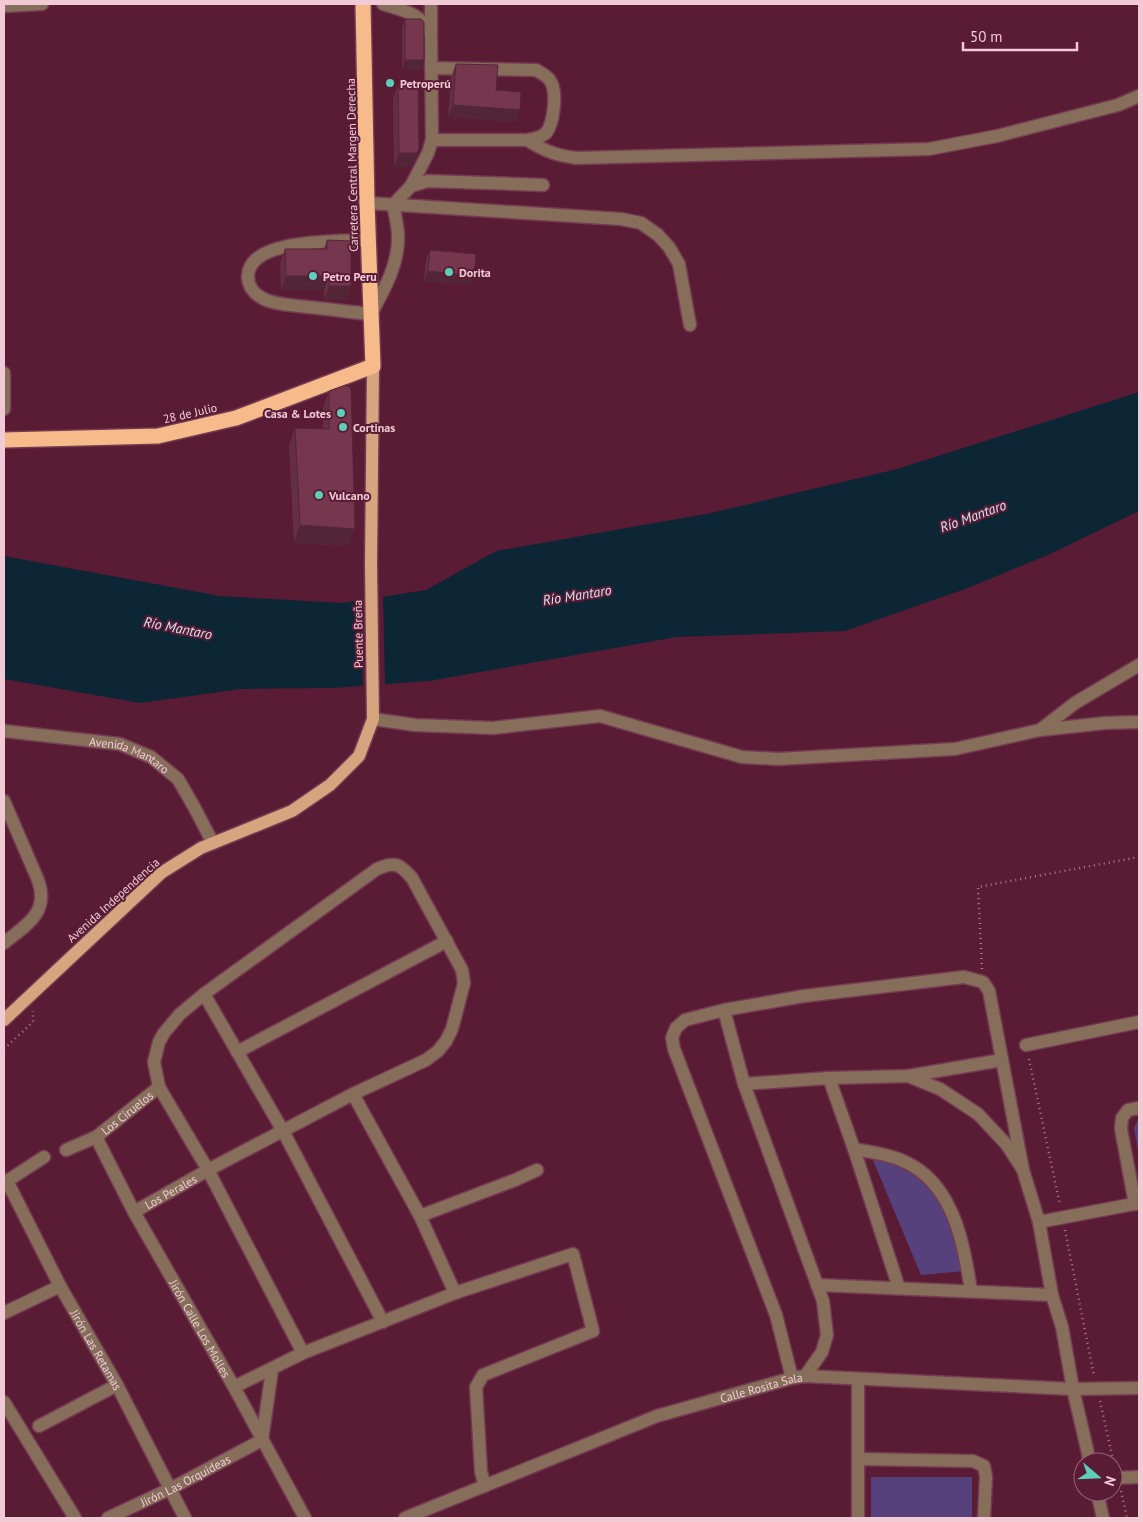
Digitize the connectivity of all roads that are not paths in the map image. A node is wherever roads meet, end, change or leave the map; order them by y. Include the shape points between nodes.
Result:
1 (42, 4) edge
2 (364, 4) edge
3 (383, 4) edge
4 (431, 4) edge
5 (4, 6) edge
6 (431, 33) junction
7 (431, 68) junction
8 (1139, 96) edge
9 (432, 140) junction
10 (527, 140) junction
11 (543, 185) dead end
12 (411, 186) junction
13 (367, 204) junction
14 (393, 205) junction
15 (369, 240) junction
16 (371, 314) junction
17 (690, 325) dead end
18 (373, 366) junction
19 (4, 373) edge
20 (4, 409) edge
21 (4, 440) edge
22 (371, 565) joint
23 (1139, 665) edge
24 (374, 703) joint
25 (373, 719) junction
26 (1139, 722) edge
27 (1040, 730) junction
28 (4, 731) edge
29 (4, 801) edge
30 (213, 843) junction
31 (447, 941) junction
32 (4, 943) edge
33 (204, 994) junction
34 (724, 1010) junction
35 (4, 1020) edge
36 (1139, 1022) edge
37 (1026, 1045) road end
38 (237, 1052) junction
39 (1002, 1060) junction
40 (908, 1076) junction
41 (829, 1078) junction
42 (744, 1084) junction
43 (159, 1087) junction
44 (354, 1094) junction
45 (1139, 1108) edge
46 (283, 1131) junction
47 (96, 1137) junction
48 (854, 1149) junction
49 (66, 1150) dead end
50 (44, 1157) dead end
51 (208, 1170) junction
52 (537, 1170) dead end
53 (1023, 1170) junction
54 (5, 1182) edge
55 (1137, 1203) edge
56 (134, 1212) junction
57 (420, 1216) junction
58 (1039, 1222) junction
59 (817, 1285) junction
60 (60, 1286) junction
61 (899, 1288) junction
62 (971, 1291) junction
63 (455, 1293) junction
64 (1052, 1295) junction
65 (4, 1312) edge
66 (383, 1322) junction
67 (303, 1353) junction
68 (272, 1370) junction
69 (799, 1377) junction
70 (858, 1379) junction
71 (116, 1385) junction
72 (234, 1387) junction
73 (1139, 1388) edge
74 (1073, 1389) junction
75 (5, 1409) edge
76 (39, 1426) dead end
77 (262, 1440) junction
78 (1088, 1452) edge
79 (858, 1459) junction
80 (1123, 1477) edge
81 (1139, 1477) edge
82 (485, 1486) junction
83 (170, 1489) junction
84 (1099, 1502) edge
85 (75, 1518) edge
86 (108, 1518) edge
87 (185, 1518) edge
88 (305, 1518) edge
89 (405, 1518) edge
90 (858, 1518) edge
91 (984, 1518) edge
92 (1103, 1518) edge

1 - 5 street
2 - 13 highway, Carretera Central Margen Derecha
3 - 6 street via 418,17
4 - 6 street
6 - 7 street
7 - 9 street
7 - 10 street via 536,70 545,75 554,91 553,118 545,133
8 - 10 street via 1118,105 997,136 929,149 576,158 547,152
9 - 10 street
9 - 12 street
11 - 12 street via 428,181
12 - 14 street
13 - 14 street
13 - 15 highway, Carretera Central Margen Derecha
14 - 16 street via 398,237 395,263 388,284
14 - 17 street via 621,219 641,223 658,234 679,264
15 - 16 highway, Carretera Central Margen Derecha
15 - 16 street via 288,245 260,256 251,264 248,275 249,286 256,295 267,300
16 - 18 highway, Carretera Central Margen Derecha
18 - 21 highway, 28 de Julio via 236,418 158,436
18 - 22 main road, Carretera Central Margen Derecha
19 - 20 street
22 - 24 main road, Puente Breña
23 - 27 street via 1075,703
24 - 25 main road, Avenida Independencia
25 - 27 street via 493,728 600,716 742,757 778,758 954,749
25 - 30 main road, Avenida Independencia via 359,756 330,785 292,811
26 - 27 street
28 - 30 street, Avenida Mantaro via 120,744 152,757 178,779
29 - 32 street via 42,891 38,912
30 - 35 main road, Avenida Independencia via 161,873
31 - 33 street, Los Perales via 412,878 405,869 388,864
31 - 38 street
31 - 44 street, Los Perales via 462,970 464,983 446,1041 426,1060
33 - 38 street
33 - 43 street via 180,1014 159,1042 154,1062
34 - 39 street via 804,996 964,977 983,982 988,991
34 - 42 street
34 - 69 street via 685,1020 676,1028 672,1038 674,1049
36 - 37 street
38 - 46 street
39 - 40 street
39 - 53 street
40 - 41 street
40 - 53 street via 940,1089 978,1114 1007,1145
41 - 42 street
41 - 48 street
42 - 59 street
43 - 47 street, Los Ciruelos
43 - 51 street
44 - 46 street, Los Perales
44 - 57 street
45 - 55 street via 1128,1110 1122,1118 1121,1129
46 - 51 street, Los Perales
46 - 66 street
47 - 49 street, Los Ciruelos
47 - 56 street, Jirón Calle Los Molles
48 - 61 street
48 - 62 street via 903,1160 927,1176 942,1194 953,1214 966,1256
50 - 54 street
51 - 56 street, Los Perales
51 - 67 street
52 - 57 street
53 - 58 street
54 - 60 street, Jirón Las Retamas
55 - 58 street
56 - 72 street, Jirón Calle Los Molles
57 - 63 street
58 - 64 street
59 - 61 street
59 - 69 street via 827,1335 822,1352
60 - 65 street
60 - 71 street, Jirón Las Retamas
61 - 62 street
62 - 64 street
63 - 66 street
63 - 82 street via 573,1254 594,1330 483,1375 476,1387 481,1472
64 - 74 street via 1062,1328
66 - 67 street
67 - 68 street
68 - 72 street
68 - 77 street
69 - 70 street, Calle Rosita Sala
69 - 82 street, Calle Rosita Sala via 657,1416
70 - 74 street, Calle Rosita Sala
70 - 79 street
71 - 76 street
71 - 83 street, Jirón Las Retamas
72 - 77 street, Jirón Calle Los Molles
73 - 74 street, Calle Rosita Sala
74 - 78 street
75 - 85 street
77 - 83 street, Jirón Las Orquideas
77 - 88 street, Jirón Calle Los Molles
79 - 90 street
79 - 91 street via 973,1461 984,1466
80 - 81 street
82 - 89 street, Calle Rosita Sala
83 - 86 street, Jirón Las Orquideas
83 - 87 street, Jirón Las Retamas
84 - 92 street

